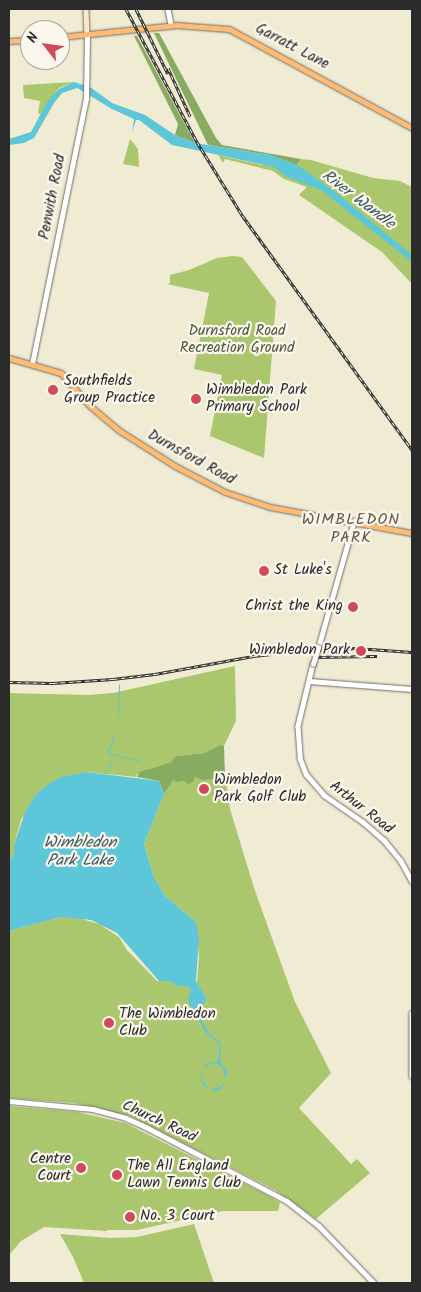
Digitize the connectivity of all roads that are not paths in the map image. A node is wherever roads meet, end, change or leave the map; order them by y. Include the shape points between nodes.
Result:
1 (86, 9) edge
2 (168, 9) edge
3 (171, 25) junction
4 (87, 34) junction
5 (70, 36) edge
6 (412, 128) edge
7 (9, 358) edge
8 (32, 364) junction
9 (354, 521) junction
10 (412, 533) edge
11 (309, 681) junction
12 (412, 689) edge
13 (412, 881) edge
14 (412, 1013) edge
15 (412, 1076) edge
16 (9, 1101) edge
17 (374, 1283) edge

1 - 4 main road
2 - 3 street
3 - 4 main road, Garratt Lane
3 - 6 main road, Garratt Lane via 234,31
4 - 5 main road, Garratt Lane
4 - 8 street, Penwith Road via 86,93
7 - 8 main road
8 - 9 main road, Durnsford Road via 59,372 90,406 120,431 215,488 270,507
9 - 10 main road, Durnsford Road
9 - 11 street, Arthur Road, bridge
11 - 12 street
11 - 13 street, Arthur Road via 298,726 300,758 306,774 324,795 384,840
14 - 15 street
16 - 17 street, Church Road via 92,1109 146,1127 287,1202 320,1226

